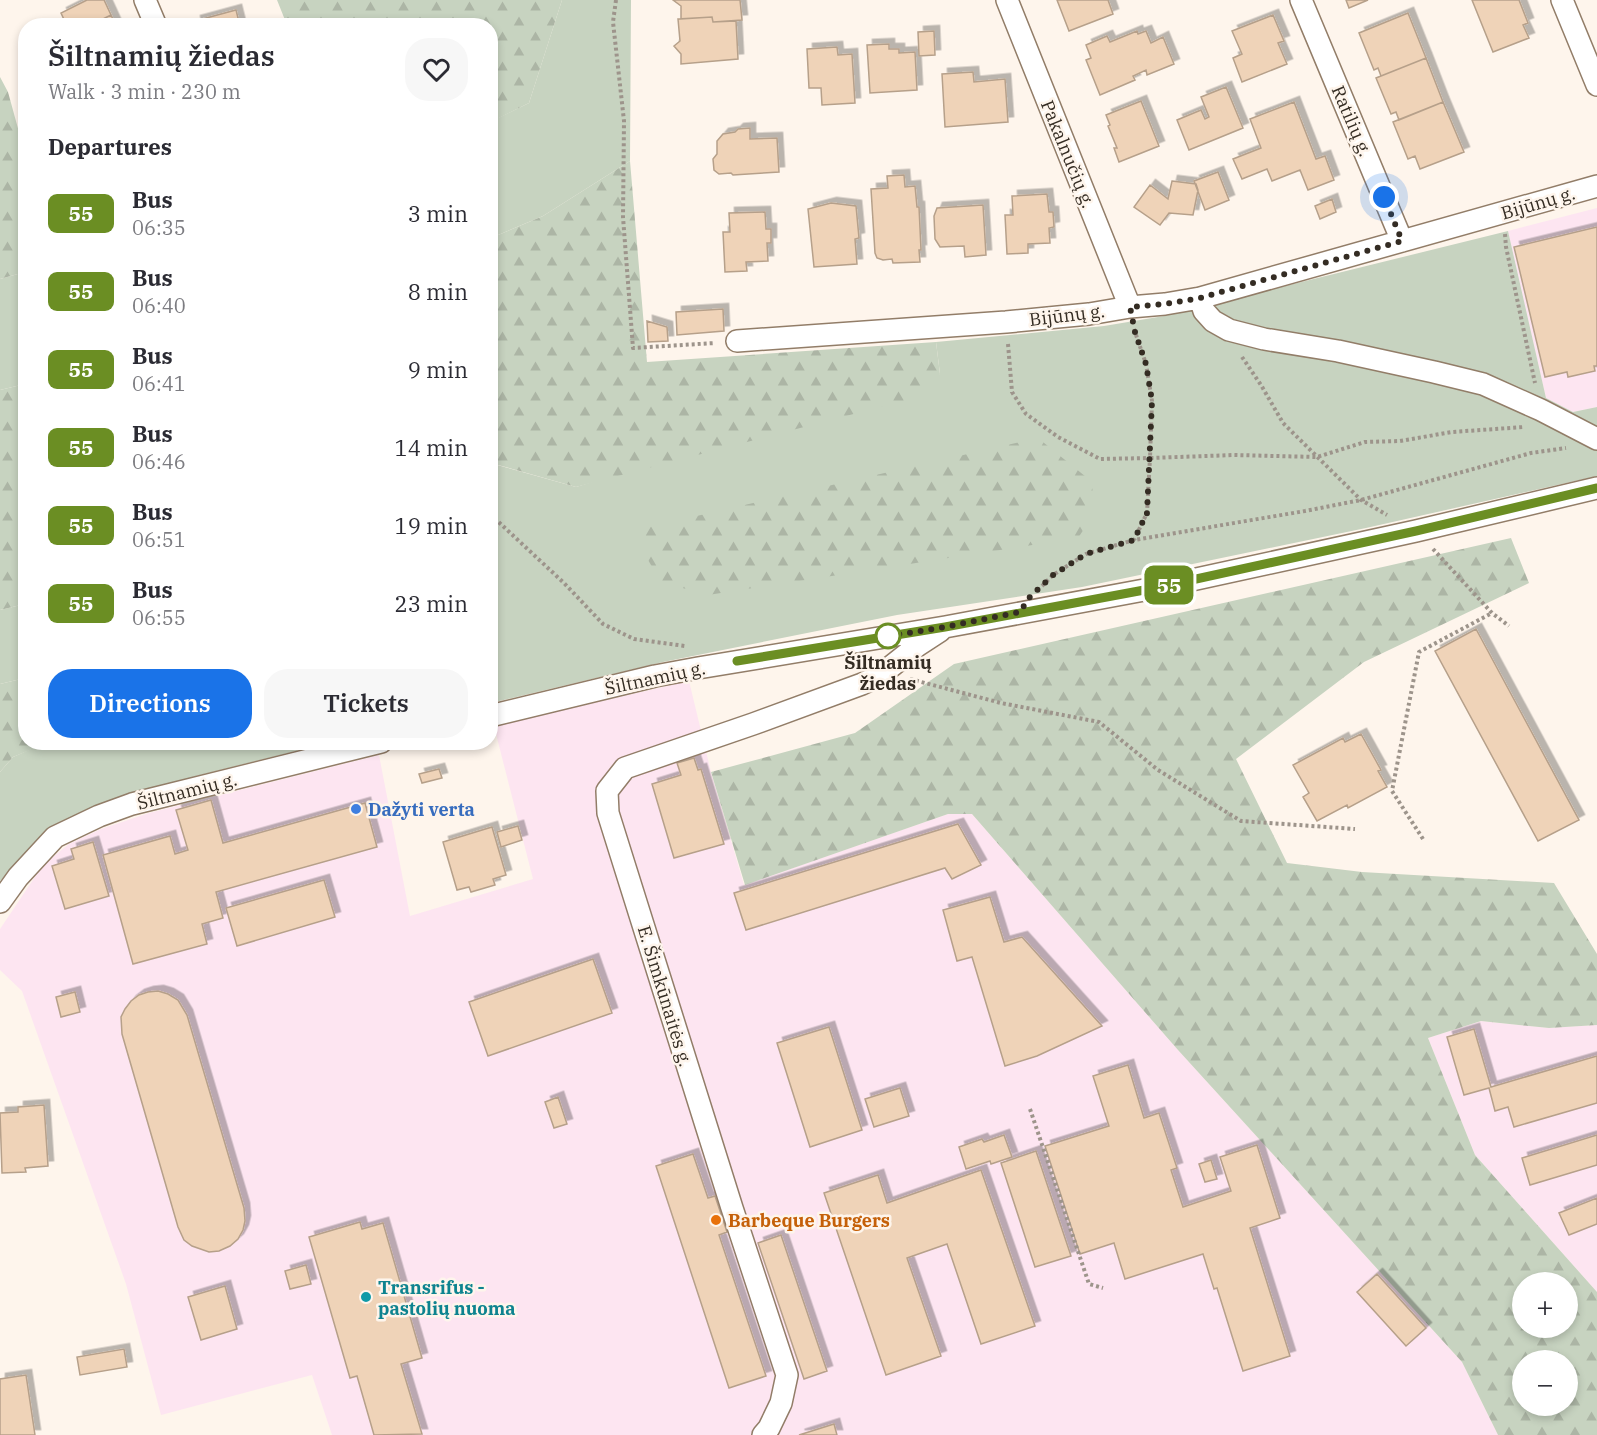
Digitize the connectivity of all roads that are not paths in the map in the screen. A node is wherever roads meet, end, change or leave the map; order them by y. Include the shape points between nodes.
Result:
1 (145, 0) edge
2 (1006, 0) edge
3 (1301, 0) edge
4 (1562, 0) edge
5 (153, 18) edge
6 (1597, 85) edge
7 (1597, 186) edge
8 (1402, 241) junction
9 (1200, 298) junction
10 (1130, 307) junction
11 (737, 341) road end
12 (1597, 439) edge
13 (1597, 488) edge
14 (945, 627) junction
15 (498, 714) edge
16 (328, 750) edge
17 (0, 902) edge
18 (763, 1435) edge

1 - 5 street
2 - 10 street, Pakalnučių g.
3 - 8 street, Ratilių g.
4 - 6 street
7 - 8 street, Bijūnų g.
8 - 9 street, Bijūnų g.
9 - 10 street, Bijūnų g.
9 - 12 street via 1213,321 1228,330 1483,384
10 - 11 street, Bijūnų g. via 1006,322
13 - 14 street, Šiltnamių g. via 1155,588
14 - 15 street, Šiltnamių g. via 677,672
14 - 18 street, E. Šimkūnaitės g. via 879,676 625,768 607,791 608,813 788,1374 781,1403
16 - 17 street, Šiltnamių g. via 99,816 55,837

